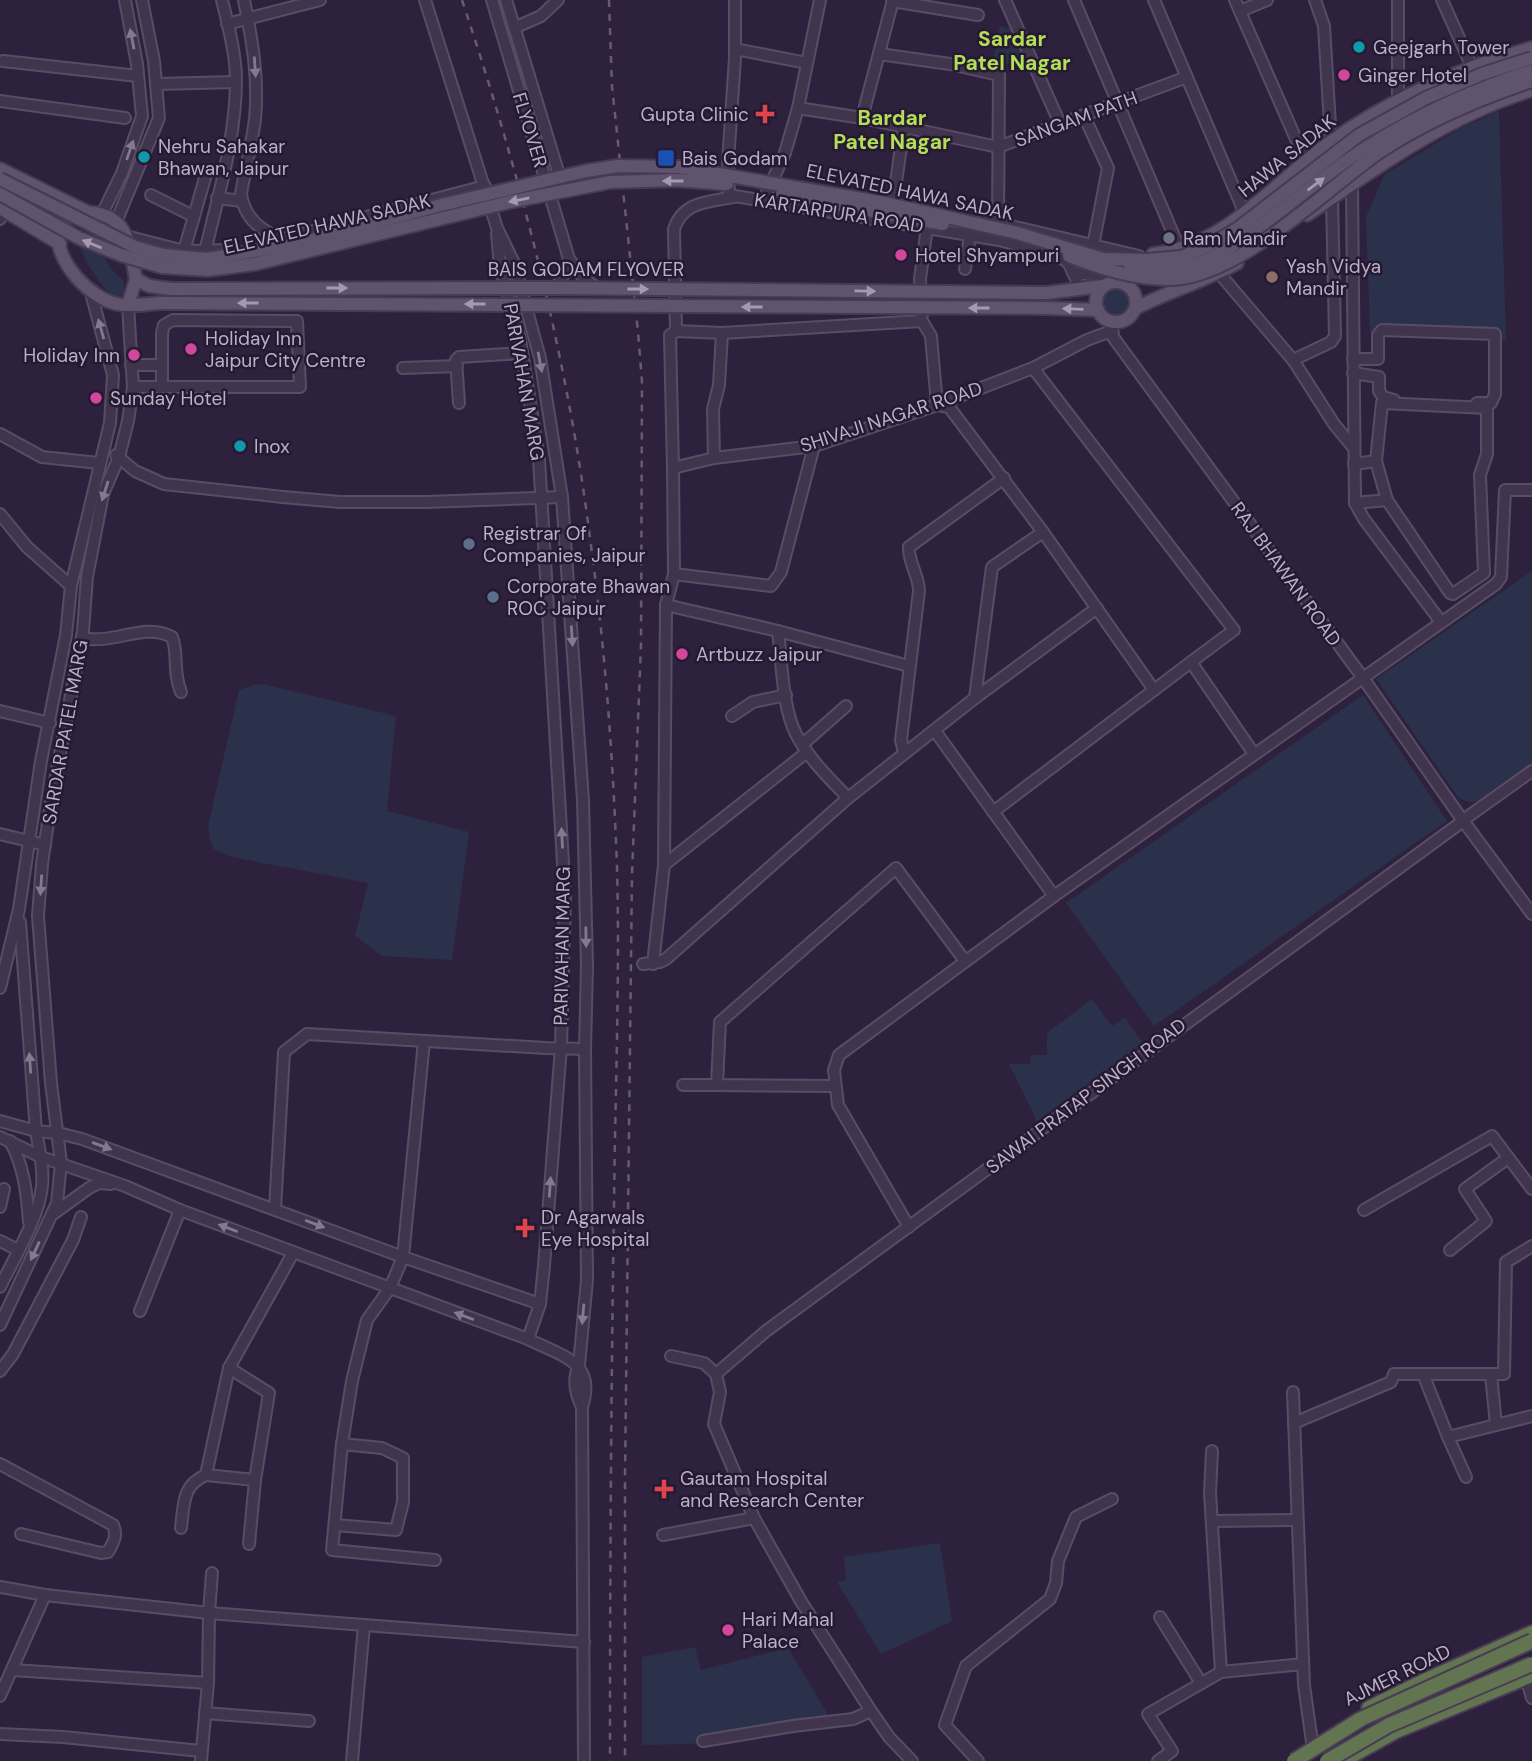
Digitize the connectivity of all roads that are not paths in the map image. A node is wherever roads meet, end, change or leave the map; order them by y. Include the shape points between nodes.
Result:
1 (125, 0) edge
2 (142, 0) edge
3 (222, 0) edge
4 (244, 0) edge
5 (320, 0) edge
6 (425, 0) edge
7 (492, 0) edge
8 (506, 0) edge
9 (558, 0) edge
10 (735, 0) edge
11 (820, 0) edge
12 (892, 0) edge
13 (1005, 0) edge
14 (1074, 0) edge
15 (1154, 0) edge
16 (1267, 0) edge
17 (1314, 0) edge
18 (1398, 0) edge
19 (1442, 0) edge
20 (1237, 5) edge
21 (978, 15) dead end
22 (248, 19) junction
23 (227, 24) junction
24 (514, 28) junction
25 (1532, 48) edge
26 (734, 49) junction
27 (879, 54) junction
28 (1532, 58) edge
29 (3, 61) dead end
30 (807, 63) junction
31 (1473, 69) junction
32 (1532, 71) edge
33 (138, 76) junction
34 (1188, 77) junction
35 (1532, 81) edge
36 (236, 82) junction
37 (156, 85) junction
38 (1532, 90) edge
39 (0, 101) edge
40 (1398, 101) junction
41 (1119, 104) junction
42 (798, 108) junction
43 (1084, 116) junction
44 (125, 118) dead end
45 (862, 118) junction
46 (1061, 126) junction
47 (904, 127) junction
48 (1331, 141) junction
49 (998, 147) junction
50 (1314, 155) junction
51 (0, 169) edge
52 (207, 171) dead end
53 (728, 173) junction
54 (560, 177) dead end
55 (0, 179) edge
56 (773, 180) junction
57 (1352, 185) junction
58 (485, 186) junction
59 (1275, 188) junction
60 (0, 194) edge
61 (150, 195) dead end
62 (733, 195) junction
63 (217, 198) junction
64 (1332, 198) junction
65 (242, 201) junction
66 (763, 201) junction
67 (894, 202) junction
68 (1, 212) edge
69 (87, 212) junction
70 (1245, 214) junction
71 (102, 216) junction
72 (193, 216) junction
73 (891, 221) junction
74 (1299, 221) junction
75 (117, 222) junction
76 (998, 222) junction
77 (927, 227) junction
78 (497, 228) junction
79 (970, 235) junction
80 (126, 236) junction
81 (280, 238) junction
82 (999, 240) junction
83 (60, 244) junction
84 (1093, 246) junction
85 (1180, 250) junction
86 (184, 251) junction
87 (205, 252) junction
88 (1139, 256) junction
89 (569, 259) junction
90 (1103, 259) junction
91 (1068, 262) junction
92 (965, 269) dead end
93 (1073, 273) junction
94 (1219, 273) junction
95 (136, 279) junction
96 (1110, 282) junction
97 (556, 288) junction
98 (599, 289) junction
99 (1081, 289) junction
100 (91, 293) junction
101 (128, 305) junction
102 (1136, 308) junction
103 (1098, 310) junction
104 (922, 321) junction
105 (1112, 326) junction
106 (676, 331) junction
107 (722, 333) junction
108 (522, 353) junction
109 (1353, 359) junction
110 (1293, 360) junction
111 (131, 365) junction
112 (162, 365) junction
113 (457, 366) junction
114 (403, 368) dead end
115 (1033, 368) junction
116 (1353, 373) junction
117 (132, 387) junction
118 (162, 387) junction
119 (459, 402) dead end
120 (937, 405) junction
121 (0, 434) edge
122 (814, 446) junction
123 (1353, 447) junction
124 (105, 450) junction
125 (119, 457) junction
126 (714, 458) junction
127 (1376, 461) junction
128 (99, 463) junction
129 (1354, 464) junction
130 (673, 468) junction
131 (1004, 478) junction
132 (1532, 490) edge
133 (542, 496) junction
134 (562, 497) junction
135 (1387, 500) junction
136 (1355, 503) junction
137 (0, 514) edge
138 (1043, 532) junction
139 (674, 574) junction
140 (71, 586) junction
141 (666, 606) junction
142 (1097, 608) junction
143 (1441, 622) junction
144 (778, 631) junction
145 (82, 639) junction
146 (1191, 662) junction
147 (909, 666) junction
148 (1363, 678) junction
149 (1154, 690) junction
150 (181, 692) dead end
151 (786, 695) junction
152 (975, 698) junction
153 (845, 706) dead end
154 (0, 710) edge
155 (732, 716) dead end
156 (50, 723) junction
157 (935, 731) junction
158 (805, 748) junction
159 (904, 753) junction
160 (1254, 754) junction
161 (1532, 771) edge
162 (848, 798) junction
163 (993, 811) junction
164 (1463, 821) junction
165 (0, 834) edge
166 (28, 841) junction
167 (45, 845) junction
168 (664, 865) junction
169 (1054, 896) junction
170 (19, 909) junction
171 (1532, 914) edge
172 (965, 961) junction
173 (0, 988) edge
174 (424, 1041) junction
175 (561, 1047) junction
176 (584, 1049) junction
177 (683, 1085) dead end
178 (717, 1085) junction
179 (835, 1086) junction
180 (0, 1121) edge
181 (36, 1131) junction
182 (58, 1133) junction
183 (5, 1139) edge
184 (41, 1157) junction
185 (1508, 1158) junction
186 (61, 1163) junction
187 (125, 1186) junction
188 (4, 1189) dead end
189 (1532, 1189) edge
190 (0, 1207) edge
191 (275, 1209) junction
192 (180, 1210) junction
193 (1364, 1210) dead end
194 (51, 1216) junction
195 (81, 1217) dead end
196 (30, 1225) junction
197 (909, 1227) junction
198 (0, 1241) edge
199 (1532, 1247) edge
200 (18, 1250) junction
201 (1450, 1250) dead end
202 (293, 1253) junction
203 (402, 1257) junction
204 (0, 1287) edge
205 (390, 1288) junction
206 (540, 1304) junction
207 (140, 1311) dead end
208 (0, 1325) edge
209 (528, 1339) junction
210 (671, 1356) dead end
211 (579, 1365) junction
212 (229, 1368) junction
213 (0, 1371) edge
214 (716, 1374) junction
215 (1423, 1374) junction
216 (1491, 1374) junction
217 (1293, 1392) dead end
218 (1532, 1416) edge
219 (1294, 1423) junction
220 (1496, 1425) junction
221 (1448, 1437) junction
222 (342, 1444) junction
223 (1212, 1451) dead end
224 (0, 1464) edge
225 (206, 1475) junction
226 (1466, 1477) dead end
227 (255, 1480) junction
228 (1112, 1499) dead end
229 (754, 1518) junction
230 (1296, 1520) junction
231 (1212, 1521) junction
232 (335, 1525) junction
233 (181, 1528) dead end
234 (21, 1534) dead end
235 (663, 1535) dead end
236 (249, 1544) dead end
237 (435, 1560) dead end
238 (212, 1573) dead end
239 (0, 1587) edge
240 (45, 1595) junction
241 (209, 1613) junction
242 (1160, 1617) dead end
243 (364, 1625) junction
244 (1532, 1633) edge
245 (1532, 1641) edge
246 (584, 1642) junction
247 (1496, 1648) junction
248 (1303, 1664) junction
249 (13, 1670) junction
250 (1221, 1672) junction
251 (1530, 1672) edge
252 (208, 1683) junction
253 (1201, 1684) junction
254 (1509, 1685) junction
255 (0, 1696) edge
256 (1532, 1698) edge
257 (871, 1711) junction
258 (205, 1713) junction
259 (309, 1721) dead end
260 (0, 1734) edge
261 (703, 1741) dead end
262 (1312, 1742) junction
263 (201, 1756) edge
264 (352, 1761) edge
265 (584, 1761) edge
266 (912, 1761) edge
267 (978, 1761) edge
268 (1158, 1761) edge
269 (1285, 1761) edge
270 (1294, 1761) edge
271 (1327, 1761) edge
272 (1342, 1761) edge

33 -> 1 street
2 - 37 street
3 - 23 street
4 - 22 street
5 - 22 street
6 - 58 street
7 - 89 street, FLYOVER, bridge
8 - 24 street
9 - 24 street via 541,16
10 - 26 street, KARTARPURA ROAD
11 - 30 street
12 - 21 street
12 - 27 street
13 - 46 street
14 - 41 street
15 - 34 street
16 - 20 street
17 - 48 street via 1324,26
18 - 40 street
19 - 31 street
20 - 50 street via 1299,146
22 - 23 street
22 -> 65 street via 256,100
23 - 36 street
24 - 54 street
25 - 31 main road, HAWA SADAK
26 - 30 street
26 - 53 street, KARTARPURA ROAD
27 - 45 street
27 - 49 street via 999,75
28 - 90 main road, ELEVATED HAWA SADAK, bridge via 1426,98 1359,135 1208,246 1181,257
29 - 33 street
30 - 42 street
31 - 40 main road, HAWA SADAK
90 -> 32 main road, bridge via 1152,270 1185,267 1211,258 1366,148 1432,110
71 -> 33 street via 142,116
34 - 41 street, SANGAM PATH
34 - 70 street
35 -> 60 main road, ELEVATED HAWA SADAK, bridge via 1457,110 1379,153 1246,251 1214,270 1175,279 1101,269 1014,238 713,182 610,182 255,264 207,270 162,267 121,255 79,239
36 - 37 street
36 - 63 street via 231,136
37 - 75 street via 159,118
38 - 57 main road via 1500,99 1436,131
39 - 44 street
40 - 48 main road, HAWA SADAK
41 - 43 street, SANGAM PATH
41 - 85 street
42 - 45 street, SANGAM PATH
42 - 56 street
43 - 46 street, SANGAM PATH
43 - 84 street via 1108,168
45 - 47 street, SANGAM PATH
46 - 49 street, SANGAM PATH
47 - 49 street, SANGAM PATH
47 - 67 street
48 - 50 main road, HAWA SADAK
49 - 76 street
50 - 59 main road, HAWA SADAK
51 - 69 main road
52 - 72 street
53 - 56 street
53 - 62 street, KARTARPURA ROAD
55 - 90 main road, ELEVATED HAWA SADAK, bridge via 135,247 207,259 298,244 441,205 618,166 678,167 885,203 1017,233
56 - 66 street
56 - 67 street
57 - 64 main road
57 - 109 street
58 - 78 street
58 - 81 street
59 - 70 main road, HAWA SADAK
59 - 74 main road
61 - 72 street
62 - 66 street, KARTARPURA ROAD
62 - 106 street via 696,204 677,220
63 - 65 street
63 - 87 street
64 - 74 main road
64 - 110 street via 1335,336
65 - 81 street via 258,226
66 - 73 street, KARTARPURA ROAD
67 - 73 street
67 - 76 street
68 - 83 main road
69 - 71 main road
69 - 83 main road via 68,219 60,231
70 - 85 main road, HAWA SADAK
71 - 75 main road
72 - 86 street
73 - 77 street, KARTARPURA ROAD
74 - 94 main road
75 - 80 main road
76 - 82 street
76 - 84 street
77 - 79 street, KARTARPURA ROAD
77 - 104 street via 919,279
78 - 108 street, PARIVAHAN MARG via 500,266
78 -> 134 street, PARIVAHAN MARG via 514,263 540,358
79 - 82 street, KARTARPURA ROAD
79 - 92 street
80 - 86 street
80 - 95 main road
81 - 87 street via 253,247
82 - 91 street, KARTARPURA ROAD
83 - 100 main road via 76,277
84 - 88 street
84 - 91 street
85 - 88 main road, HAWA SADAK
86 - 87 street
88 - 96 main road
89 - 97 street
89 - 98 street, FLYOVER via 585,280
91 - 93 street
93 - 96 street
93 - 99 street
94 - 102 main road
94 - 110 street
95 -> 97 main road, BAIS GODAM FLYOVER, bridge via 171,289
95 - 101 main road
96 - 99 main road, BAIS GODAM FLYOVER
96 - 102 main road via 1133,289
96 - 103 main road via 1096,297
97 - 98 main road, BAIS GODAM FLYOVER, bridge
98 -> 99 main road, BAIS GODAM FLYOVER, bridge via 1046,293
100 - 101 main road
124 -> 100 street via 113,375
103 -> 101 main road, BAIS GODAM FLYOVER, bridge
101 - 111 street, SARDAR PATEL MARG
102 - 105 main road
103 - 105 main road
104 - 107 street
104 - 120 street via 931,336
105 - 115 street, SHIVAJI NAGAR ROAD
105 - 148 street, RAJ BHAWAN ROAD via 1113,337
106 - 107 street
106 - 130 street via 670,335
107 - 126 street via 713,409
108 - 113 street via 459,357
108 - 133 street, PARIVAHAN MARG
109 - 116 street
109 - 116 street via 1378,359 1382,330 1496,336 1491,403 1393,400 1379,391 1379,377
110 - 123 street
111 - 112 street
111 - 117 street, SARDAR PATEL MARG
112 - 118 street
112 - 118 street via 164,325 173,320 297,321 300,387
113 - 114 street
113 - 119 street
115 - 120 street, SHIVAJI NAGAR ROAD
115 - 146 street via 1234,631
116 - 123 street
117 - 118 street
117 - 125 street, SARDAR PATEL MARG
120 - 122 street, SHIVAJI NAGAR ROAD
120 - 131 street via 949,407
121 - 128 street via 42,457
122 - 126 street, SHIVAJI NAGAR ROAD
122 - 139 street via 781,572 771,586
123 - 129 street
124 - 125 street
124 - 128 street
125 - 133 street via 135,471 164,484 284,497 426,502
125 -> 145 street, SARDAR PATEL MARG via 103,494 87,577
126 - 130 street, SHIVAJI NAGAR ROAD
127 - 129 street
127 - 135 street
127 - 135 street via 1382,403 1486,408 1487,454 1480,475 1484,573 1450,593
128 - 140 street
129 - 136 street
130 - 139 street
131 - 138 street
131 - 147 street via 909,547 919,581
132 - 143 street via 1505,490 1501,577
133 - 134 street
175 -> 133 street, PARIVAHAN MARG via 565,897
134 -> 176 street, PARIVAHAN MARG via 583,800
135 - 136 street
136 - 143 street
137 - 140 street via 27,547
138 - 142 street
138 - 152 street via 992,567
139 - 141 street
140 - 156 street
141 - 144 street
141 - 168 street
142 - 149 street
142 - 152 street
143 - 148 street
144 - 147 street
144 - 151 street
145 - 150 street via 165,633 175,644
145 - 167 street, SARDAR PATEL MARG
146 - 149 street
146 - 160 street
147 - 159 street via 901,740
148 - 160 street
148 - 164 street, RAJ BHAWAN ROAD
149 - 163 street
151 - 155 street via 753,702
151 - 158 street via 789,717
152 - 157 street
153 - 158 street
154 - 156 street
156 - 166 street
157 - 159 street
157 - 163 street
158 - 162 street
158 - 168 street
159 - 162 street
160 - 169 street
161 - 164 street, SAWAI PRATAP SINGH ROAD
162 - 168 street via 666,959 648,964
163 - 169 street
164 - 171 street, RAJ BHAWAN ROAD
164 - 197 street, SAWAI PRATAP SINGH ROAD
165 - 166 street
166 - 167 street
166 - 170 street
167 -> 182 street, SARDAR PATEL MARG via 38,916
169 - 172 street
170 - 173 street
181 -> 170 street
172 - 178 street via 896,868 720,1023
172 - 179 street via 839,1055
174 - 175 street
174 - 191 street via 307,1034 284,1052
174 - 203 street
175 - 176 street
206 -> 175 street, PARIVAHAN MARG
176 -> 211 street, PARIVAHAN MARG via 587,1280
177 - 178 street
178 - 179 street
179 - 197 street via 838,1105
180 - 181 street
181 - 182 street
181 - 184 street
182 - 186 street, SARDAR PATEL MARG
182 -> 191 street
183 - 184 street
183 - 196 street via 18,1155
184 - 186 street
184 - 196 street via 42,1186
185 - 189 street
185 - 193 street via 1492,1136
185 - 201 street via 1465,1189 1486,1221
186 - 187 street
186 - 194 street, SARDAR PATEL MARG
187 - 192 street
187 - 194 street via 99,1183
188 - 190 street
191 -> 203 street
202 -> 192 street
192 - 207 street
194 -> 208 street, SARDAR PATEL MARG
195 - 213 street via 73,1241
196 - 200 street
197 - 214 street, SAWAI PRATAP SINGH ROAD via 766,1331
198 - 200 street
199 - 216 street via 1506,1262 1504,1374
200 - 204 street
202 - 205 street
202 - 212 street
203 - 205 street
203 - 206 street
209 -> 205 street
205 - 222 street via 367,1320
206 - 209 street, PARIVAHAN MARG
209 - 211 street
210 - 214 street via 704,1363
211 - 246 street, PARIVAHAN MARG via 585,1395
212 - 225 street
212 - 227 street via 269,1393
214 - 229 street via 720,1392 714,1424
215 - 216 street
215 - 219 street via 1394,1374 1391,1382
215 - 221 street
216 - 220 street
217 - 219 street
218 - 220 street
219 - 230 street
220 - 221 street
221 - 226 street
222 - 232 street
222 - 232 street via 382,1447 403,1458 403,1502 396,1530
223 - 231 street
224 - 234 street via 116,1530 108,1552 101,1553
225 - 227 street
225 - 233 street via 194,1480 186,1493
227 - 236 street
228 - 267 street via 1076,1517 1058,1561 1051,1599 966,1666 945,1725
229 - 235 street
229 - 257 street
230 - 231 street
230 - 248 street
231 - 250 street
232 - 237 street via 332,1550
238 - 241 street
239 - 240 street
240 - 241 street
240 - 249 street
241 - 243 street
241 - 252 street
242 - 253 street
243 - 246 street
243 - 264 street
244 - 247 highway, AJMER ROAD
245 - 270 highway, bridge via 1361,1719
246 - 265 street, PARIVAHAN MARG
247 - 254 highway
247 - 262 highway, AJMER ROAD via 1358,1714
248 - 250 street
248 - 262 street
249 - 252 street
249 - 255 street
250 - 253 street
251 - 254 highway
251 - 256 street
251 - 271 highway, bridge via 1389,1726
252 - 258 street
253 - 268 street via 1149,1714 1172,1752
254 - 272 highway via 1396,1731
257 - 261 street via 853,1719
257 - 266 street
258 - 259 street
258 - 263 street
260 - 263 street via 63,1737
262 - 269 highway, AJMER ROAD

